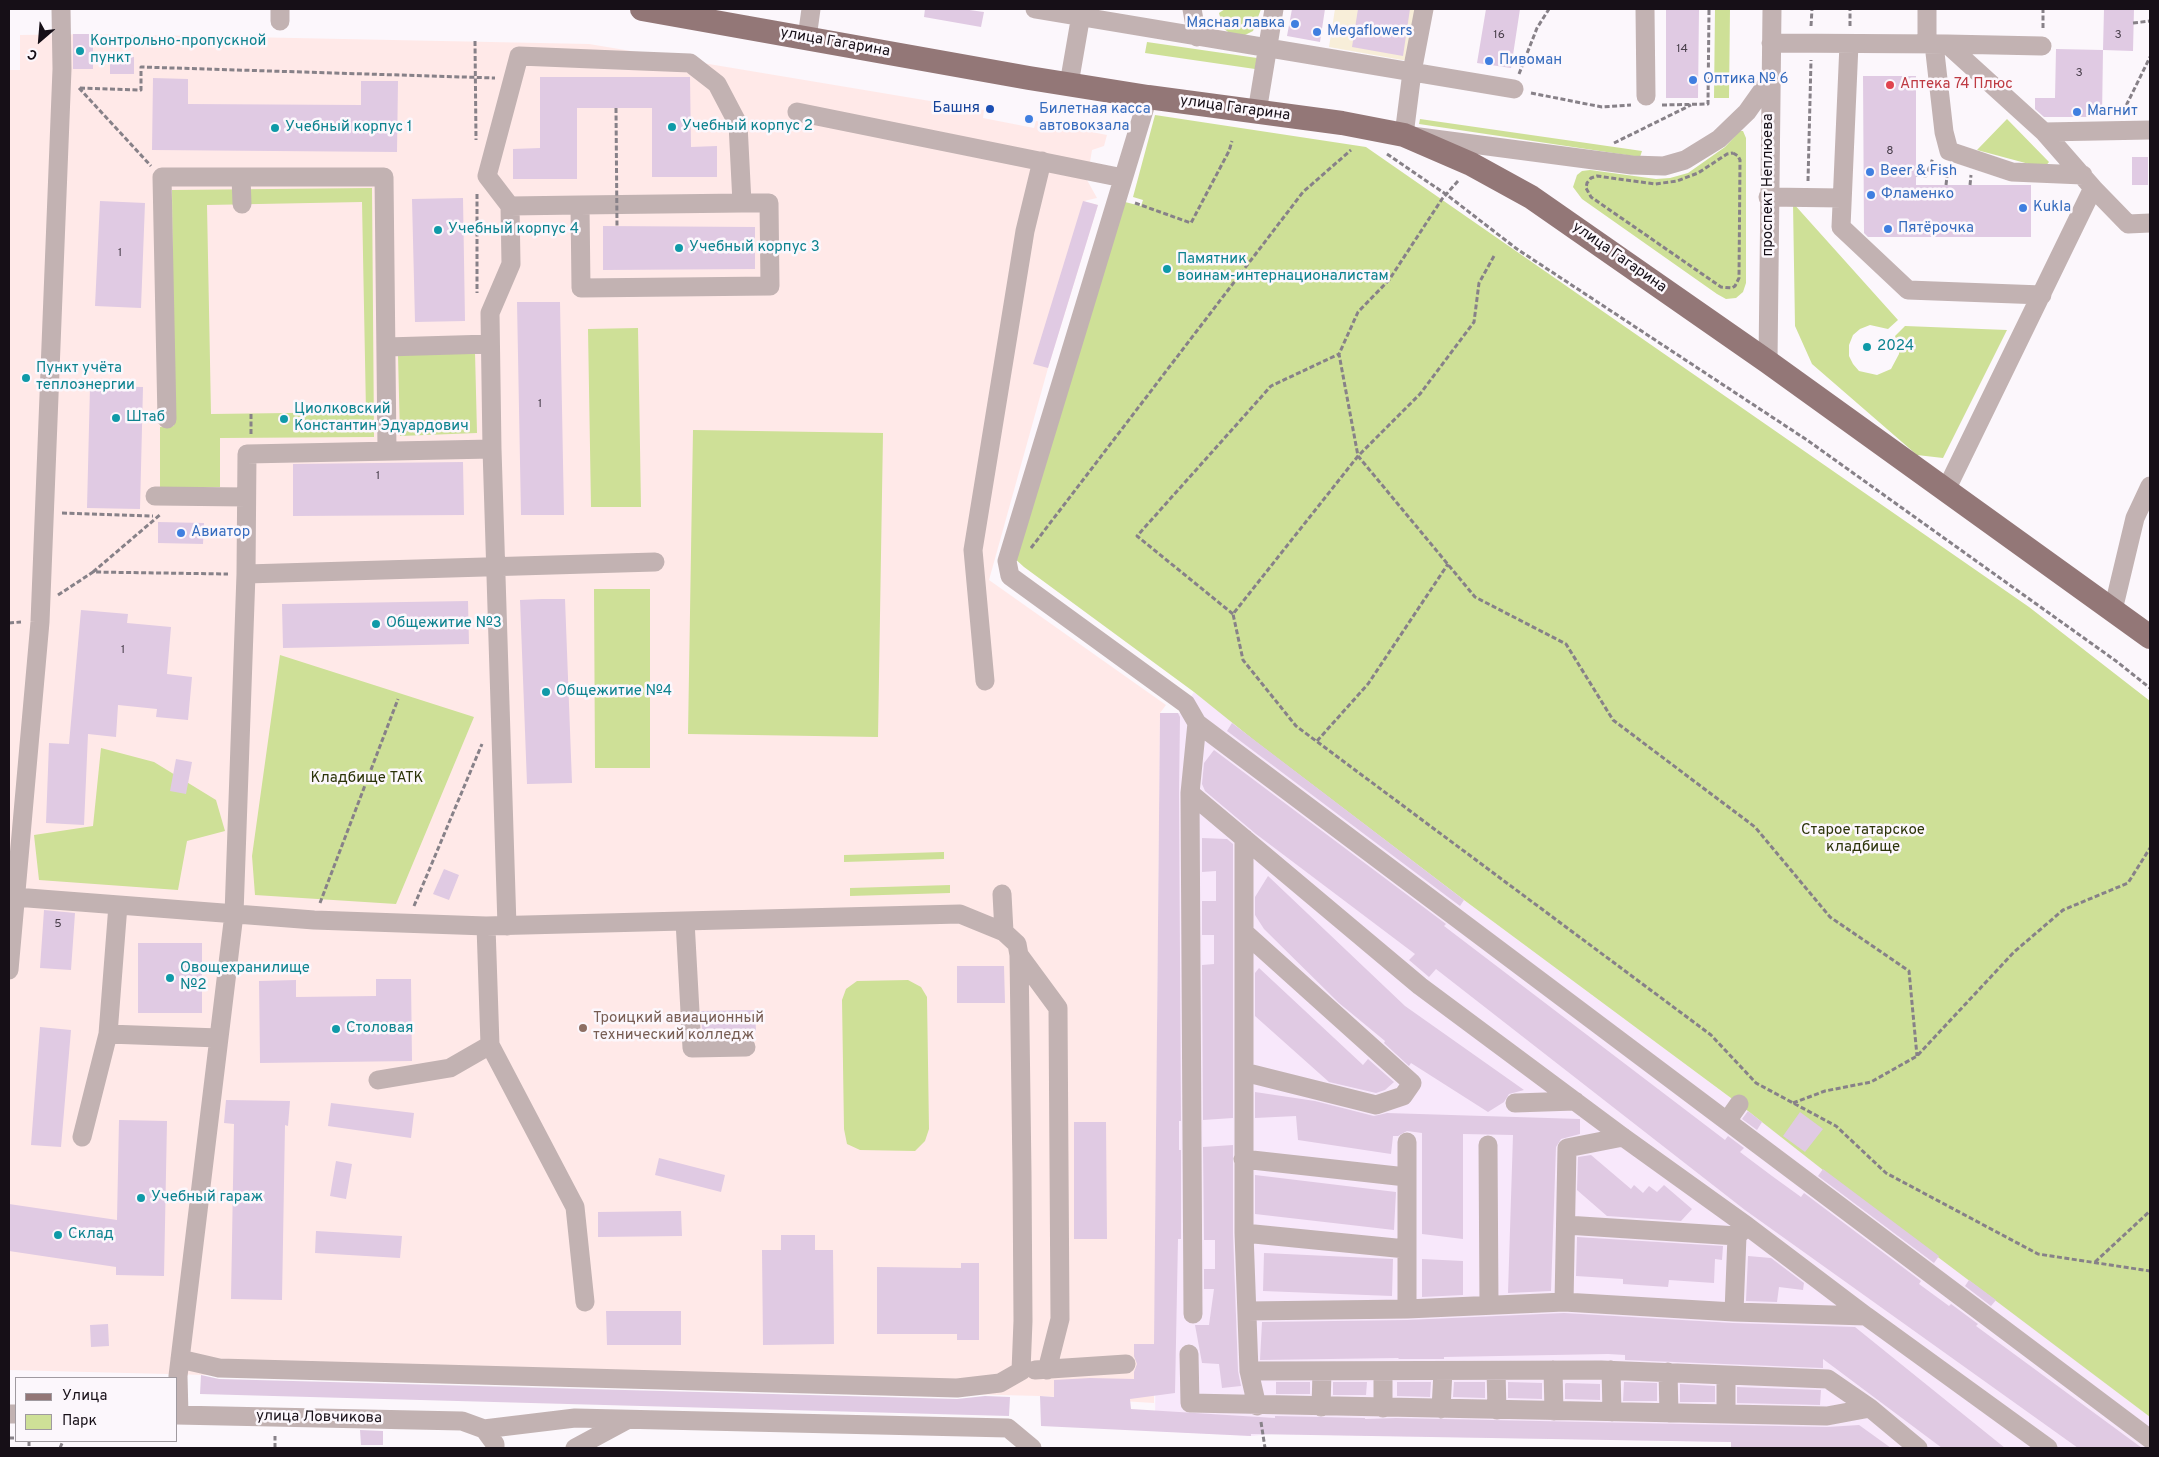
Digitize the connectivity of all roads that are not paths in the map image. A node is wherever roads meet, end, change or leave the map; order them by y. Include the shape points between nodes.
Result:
1 (61, 9) edge
2 (642, 9) edge
3 (811, 9) edge
4 (1035, 9) edge
5 (1192, 9) edge
6 (1274, 9) edge
7 (1424, 9) edge
8 (1645, 9) edge
9 (1772, 9) edge
10 (1928, 9) edge
11 (1081, 13) edge
12 (1197, 36) junction
13 (807, 38) junction
14 (1771, 44) junction
15 (1849, 44) junction
16 (1936, 44) junction
17 (2042, 46) dead end
18 (1268, 48) junction
19 (1412, 72) junction
20 (1770, 81) junction
21 (1069, 84) junction
22 (1514, 90) road end
23 (1148, 97) junction
24 (1646, 102) road end
25 (797, 112) dead end
26 (1257, 112) junction
27 (2150, 130) edge
28 (2044, 132) junction
29 (1404, 135) junction
30 (1042, 162) junction
31 (242, 177) junction
32 (1123, 178) junction
33 (2088, 181) junction
34 (1768, 197) junction
35 (1842, 198) junction
36 (742, 203) junction
37 (242, 204) dead end
38 (580, 205) junction
39 (510, 206) junction
40 (2150, 223) edge
41 (2042, 295) junction
42 (490, 344) junction
43 (386, 347) junction
44 (1768, 362) junction
45 (167, 420) dead end
46 (492, 449) junction
47 (387, 450) junction
48 (2150, 486) edge
49 (1946, 490) junction
50 (155, 496) dead end
51 (246, 497) junction
52 (655, 562) dead end
53 (496, 567) junction
54 (246, 574) junction
55 (2112, 610) junction
56 (2150, 637) edge
57 (984, 681) dead end
58 (1197, 723) junction
59 (1190, 793) junction
60 (1244, 838) junction
61 (1002, 894) dead end
62 (15, 897) junction
63 (118, 905) junction
64 (234, 914) junction
65 (685, 921) junction
66 (486, 926) junction
67 (507, 926) junction
68 (1004, 932) junction
69 (1244, 932) junction
70 (1019, 955) junction
71 (9, 970) edge
72 (108, 1034) junction
73 (219, 1038) junction
74 (490, 1045) junction
75 (746, 1048) dead end
76 (1244, 1072) junction
77 (378, 1080) dead end
78 (1575, 1101) junction
79 (1515, 1103) dead end
80 (1739, 1104) dead end
81 (1727, 1121) junction
82 (1623, 1136) junction
83 (82, 1137) dead end
84 (1407, 1142) dead end
85 (1488, 1145) dead end
86 (1243, 1159) junction
87 (1406, 1177) junction
88 (1566, 1225) junction
89 (1742, 1231) junction
90 (1244, 1233) junction
91 (1406, 1249) junction
92 (585, 1302) dead end
93 (1564, 1302) junction
94 (1489, 1305) junction
95 (1407, 1309) junction
96 (1247, 1311) junction
97 (1734, 1312) junction
98 (1193, 1314) dead end
99 (1866, 1316) junction
100 (1189, 1354) dead end
101 (180, 1359) junction
102 (1126, 1364) dead end
103 (1047, 1370) junction
104 (1553, 1370) junction
105 (1611, 1370) junction
106 (1022, 1371) junction
107 (1249, 1371) junction
108 (1443, 1371) junction
109 (1496, 1371) junction
110 (1322, 1372) junction
111 (1383, 1372) junction
112 (1668, 1372) junction
113 (1726, 1374) junction
114 (1257, 1406) junction
115 (1322, 1407) junction
116 (1382, 1408) junction
117 (1870, 1408) junction
118 (1441, 1409) junction
119 (1498, 1410) junction
120 (1554, 1411) junction
121 (1612, 1412) junction
122 (1669, 1413) junction
123 (1726, 1414) junction
124 (178, 1415) edge
125 (628, 1419) junction
126 (484, 1429) junction
127 (2150, 1438) edge
128 (495, 1448) edge
129 (575, 1448) edge
130 (1032, 1448) edge
131 (1918, 1448) edge
132 (2048, 1448) edge

1 - 62 street via 62,70 70,88 40,607
2 - 13 main road, улица Гагарина
3 - 13 street
4 - 11 street
5 - 12 street
6 - 18 street
7 - 19 street
8 - 24 street
9 - 14 street, проспект Неплюева
10 - 16 street
11 - 12 street
11 - 21 street
12 - 18 street
13 - 21 main road, улица Гагарина
14 - 15 street
14 - 20 street, проспект Неплюева
15 - 16 street
15 - 35 street
16 - 17 street
16 - 28 street
16 - 33 street via 1944,132 1950,151 2012,172
18 - 19 street
18 - 26 street
19 - 22 street
19 - 29 street
20 - 29 street via 1747,112 1719,139 1684,160 1664,166 1632,165
20 - 34 street, проспект Неплюева
21 - 23 main road, улица Гагарина
23 - 26 main road, улица Гагарина
23 - 32 street
25 - 30 street
26 - 29 main road, улица Гагарина
27 - 28 street
28 - 33 street
29 - 44 main road, улица Гагарина via 1471,164 1531,197
30 - 32 street
30 - 57 street via 1025,231 973,550
31 - 37 street
31 - 43 street via 384,177
31 - 45 street via 162,177
32 - 58 street via 1007,560 1010,576 1186,704
33 - 40 street via 2128,224
33 - 41 street
34 - 35 street
34 - 44 street, проспект Неплюева
35 - 41 street via 1841,227 1908,290
36 - 38 street
36 - 38 street via 769,203 770,286 580,288
36 - 39 street via 738,124 717,84 690,63 519,56 487,176
38 - 39 street
39 - 42 street via 511,264 490,313
41 - 49 street
42 - 43 street
42 - 46 street
43 - 47 street
44 - 49 main road, улица Гагарина
46 - 47 street
46 - 53 street
47 - 51 street via 247,454
48 - 55 street via 2135,518
49 - 55 main road, улица Гагарина
50 - 51 street
51 - 54 street
52 - 53 street
53 - 54 street
53 - 67 street
54 - 64 street
55 - 56 main road, улица Гагарина
58 - 59 street
58 - 81 street
59 - 60 street
59 - 98 street
60 - 69 street
60 - 78 street via 1420,986
61 - 68 street
62 - 63 street
62 - 71 street
63 - 64 street
63 - 72 street
64 - 66 street
64 - 73 street
65 - 67 street
65 - 68 street via 960,914
65 - 75 street via 692,1048
66 - 67 street
66 - 74 street
68 - 70 street via 1017,944
69 - 76 street
69 - 76 street via 1412,1082 1403,1096 1376,1105
70 - 103 street via 1058,1008 1060,1319
70 - 106 street
72 - 73 street
72 - 83 street
73 - 101 street
74 - 77 street via 450,1068
74 - 92 street via 575,1207
76 - 86 street
78 - 79 street
78 - 82 street
80 - 81 street
81 - 127 street
82 - 88 street via 1567,1148
82 - 89 street
84 - 87 street
85 - 94 street
86 - 87 street
86 - 90 street
87 - 91 street
88 - 89 street
88 - 93 street
89 - 97 street
89 - 99 street
90 - 91 street
90 - 96 street
91 - 95 street
93 - 94 street
93 - 97 street
94 - 95 street
95 - 96 street
96 - 107 street
97 - 99 street
99 - 132 street
100 - 114 street via 1190,1403
101 - 106 street via 219,1368 957,1388 1000,1383
101 - 124 street
102 - 103 street
103 - 106 street
104 - 105 street
104 - 109 street
104 - 120 street
105 - 112 street
105 - 121 street
107 - 110 street
107 - 114 street
108 - 109 street
108 - 111 street
108 - 118 street
109 - 119 street
110 - 111 street
110 - 115 street
111 - 116 street
112 - 113 street
112 - 122 street
113 - 117 street via 1828,1379
113 - 123 street
114 - 115 street
115 - 116 street
116 - 118 street
117 - 123 street via 1827,1416
117 - 131 street
118 - 119 street
119 - 120 street
120 - 121 street
121 - 122 street
122 - 123 street
124 - 126 street, улица Ловчикова via 462,1421
125 - 126 street via 575,1418
125 - 129 street
125 - 130 street via 1008,1428
126 - 128 street

